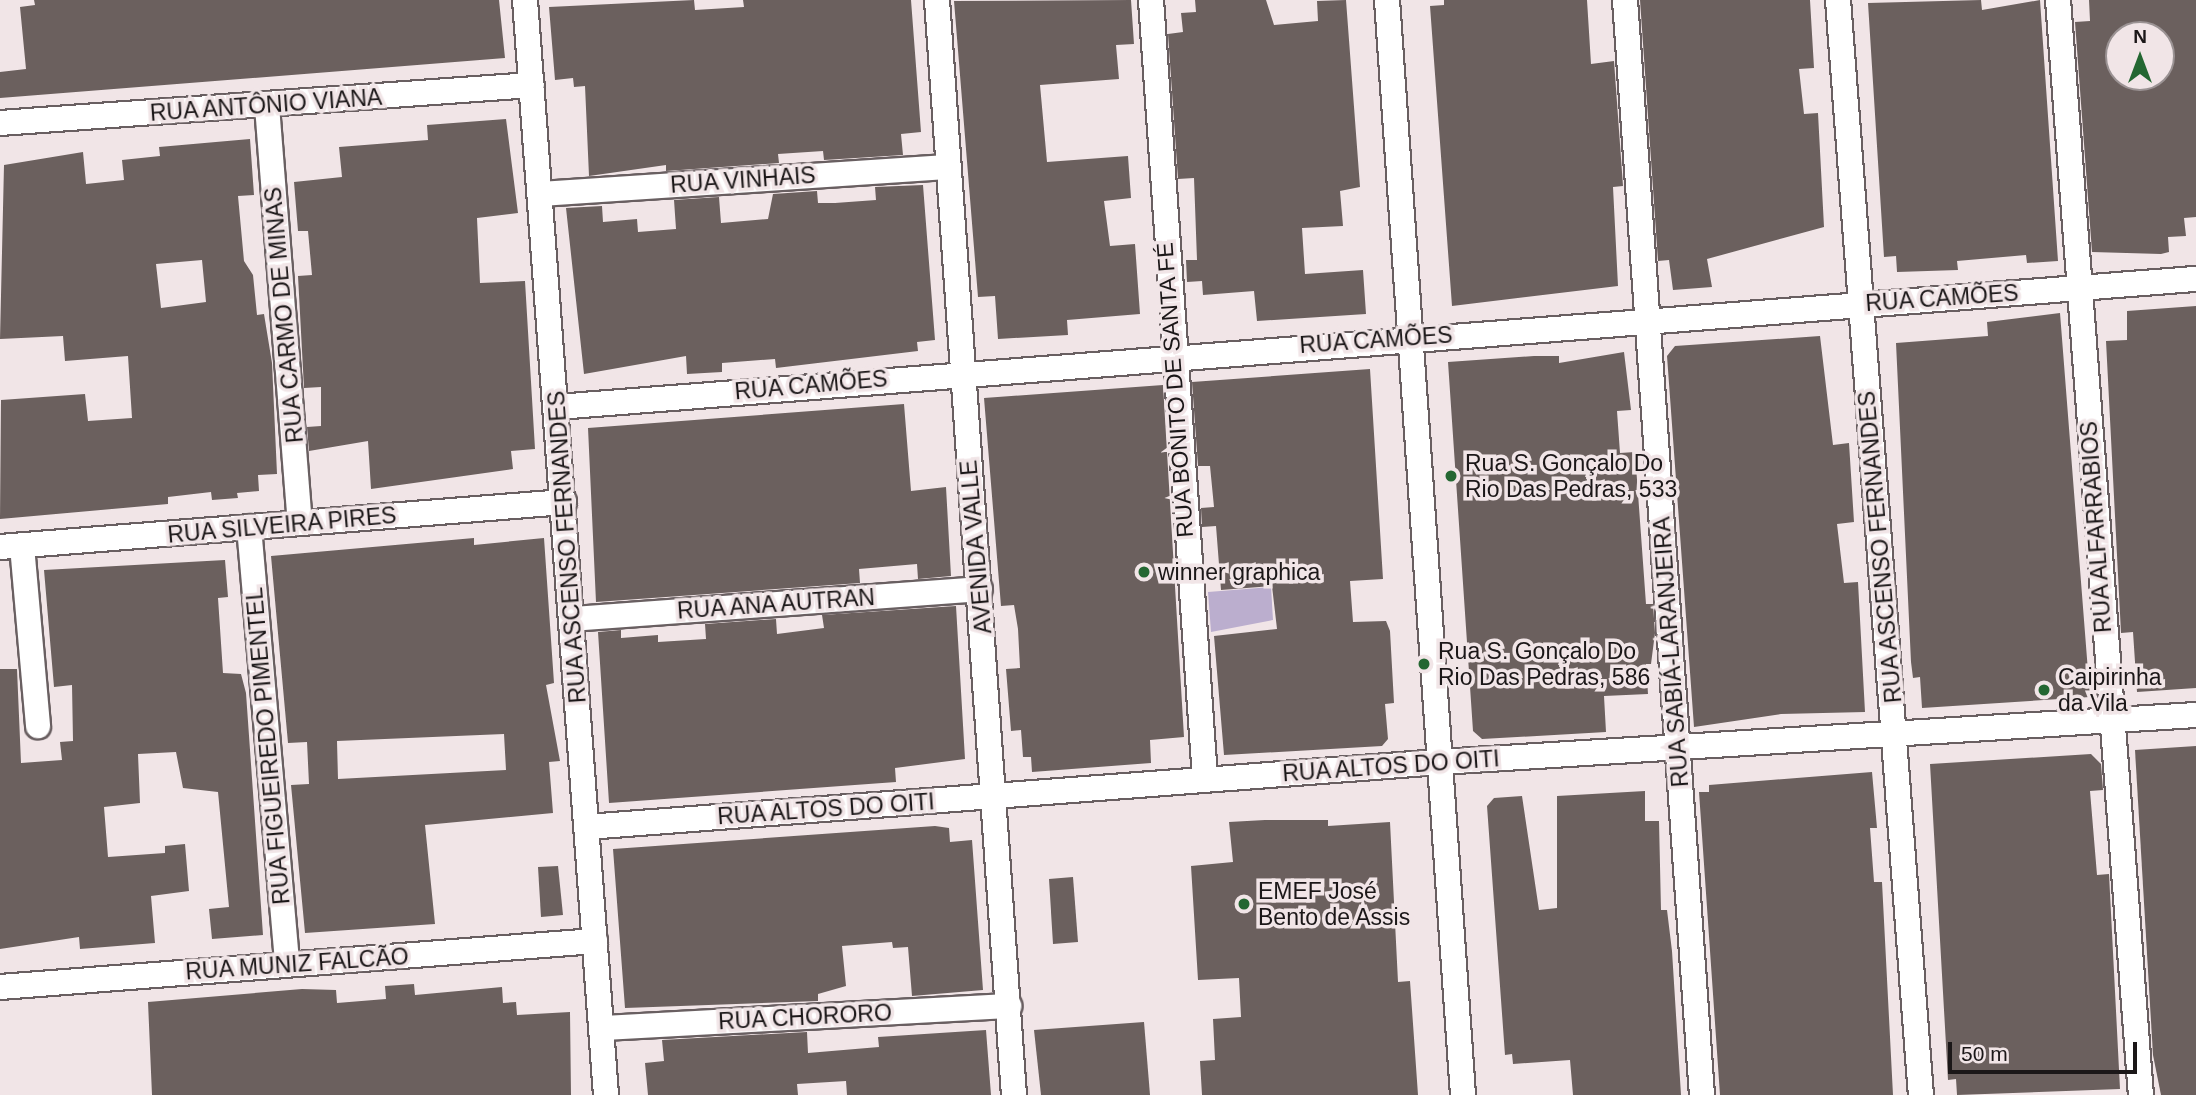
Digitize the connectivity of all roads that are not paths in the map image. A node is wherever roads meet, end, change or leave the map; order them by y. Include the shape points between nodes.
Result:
1 (526, 0) edge
2 (937, 0) edge
3 (1151, 0) edge
4 (1387, 0) edge
5 (1625, 0) edge
6 (1838, 0) edge
7 (2058, 0) edge
8 (532, 85) junction
9 (267, 106) junction
10 (0, 123) edge
11 (946, 167) junction
12 (541, 194) junction
13 (2196, 279) edge
14 (2078, 288) junction
15 (1860, 304) junction
16 (1646, 319) junction
17 (1411, 338) junction
18 (1172, 355) junction
19 (961, 372) junction
20 (557, 407) junction
21 (564, 502) junction
22 (300, 523) junction
23 (249, 527) junction
24 (11, 547) edge
25 (980, 589) junction
26 (572, 619) junction
27 (2196, 715) edge
28 (2111, 721) junction
29 (38, 726) dead end
30 (1895, 737) junction
31 (1678, 749) junction
32 (1440, 762) junction
33 (1205, 779) junction
34 (995, 796) junction
35 (587, 827) junction
36 (595, 941) junction
37 (287, 964) junction
38 (0, 987) edge
39 (1009, 1006) junction
40 (601, 1028) junction
41 (606, 1095) edge
42 (1014, 1095) edge
43 (1463, 1095) edge
44 (1702, 1095) edge
45 (1921, 1095) edge
46 (2141, 1095) edge

1 - 8 street, RUA ASCENSO FERNANDES
2 - 11 street, AVENIDA VALLE
3 - 18 street, RUA BONITO DE SANTA FÉ
4 - 17 street
5 - 16 street, RUA SABIÁ-LARANJEIRA
6 - 15 street, RUA ASCENSO FERNANDES
7 - 14 street, RUA ALFARRABIOS
8 - 9 street, RUA ANTÔNIO VIANA
8 - 12 street, RUA ASCENSO FERNANDES
9 - 10 street, RUA ANTÔNIO VIANA
9 - 22 street, RUA CARMO DE MINAS
11 - 12 street, RUA VINHAIS
11 - 19 street, AVENIDA VALLE
12 - 20 street, RUA ASCENSO FERNANDES
13 - 14 street, RUA CAMÕES
14 - 15 street, RUA CAMÕES
14 - 28 street, RUA ALFARRABIOS
15 - 16 street, RUA CAMÕES
15 - 30 street, RUA ASCENSO FERNANDES
16 - 17 street, RUA CAMÕES
16 - 31 street, RUA SABIÁ-LARANJEIRA
17 - 18 street, RUA CAMÕES
17 - 32 street
18 - 19 street, RUA CAMÕES
18 - 33 street, RUA BONITO DE SANTA FÉ
19 - 20 street, RUA CAMÕES
19 - 25 street, AVENIDA VALLE
20 - 21 street, RUA ASCENSO FERNANDES
21 - 22 street, RUA SILVEIRA PIRES
21 - 26 street, RUA ASCENSO FERNANDES
22 - 23 street, RUA SILVEIRA PIRES
23 - 24 street, RUA SILVEIRA PIRES
23 - 37 street, RUA FIGUEIREDO PIMENTEL
24 - 29 street
25 - 26 street, RUA ANA AUTRAN
25 - 34 street, AVENIDA VALLE
26 - 35 street, RUA ASCENSO FERNANDES
27 - 28 street, RUA ALTOS DO OITI
28 - 30 street, RUA ALTOS DO OITI
28 - 46 street, RUA ALFARRABIOS
30 - 31 street, RUA ALTOS DO OITI
30 - 45 street, RUA ASCENSO FERNANDES
31 - 32 street, RUA ALTOS DO OITI
31 - 44 street, RUA SABIÁ-LARANJEIRA
32 - 33 street, RUA ALTOS DO OITI
32 - 43 street
33 - 34 street, RUA ALTOS DO OITI
34 - 35 street, RUA ALTOS DO OITI
34 - 39 street, AVENIDA VALLE
35 - 36 street, RUA ASCENSO FERNANDES
36 - 37 street, RUA MUNIZ FALCÃO
36 - 40 street, RUA ASCENSO FERNANDES
37 - 38 street, RUA MUNIZ FALCÃO
39 - 40 street, RUA CHORORO
39 - 42 street, AVENIDA VALLE
40 - 41 street, RUA ASCENSO FERNANDES

